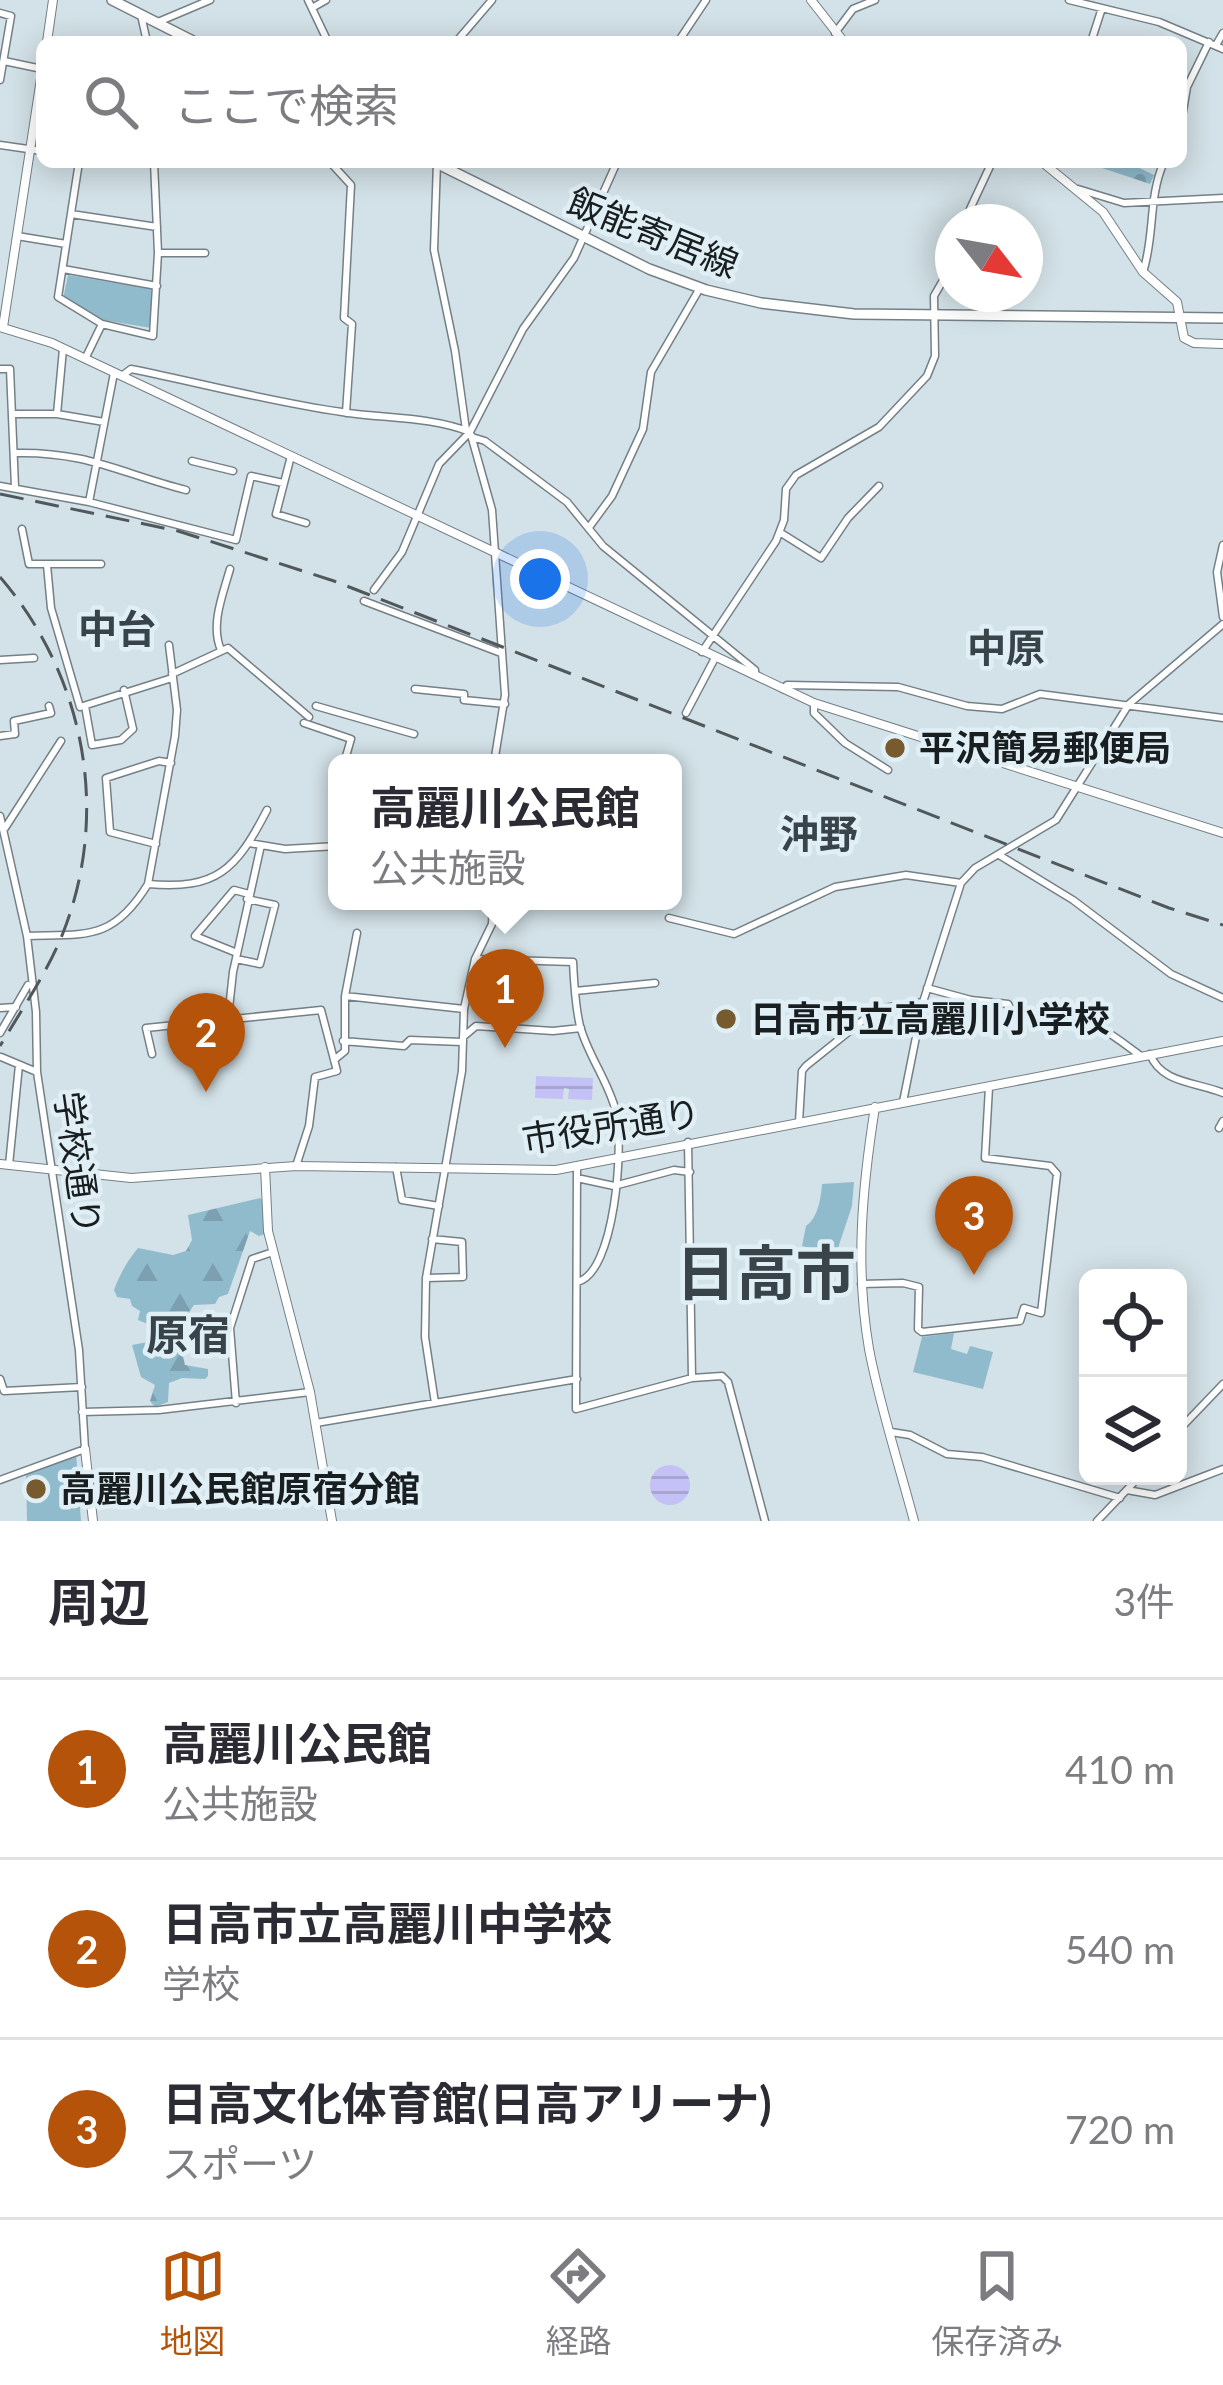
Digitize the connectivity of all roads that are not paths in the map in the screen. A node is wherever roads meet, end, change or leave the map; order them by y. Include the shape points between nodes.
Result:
1 (53, 0) edge
2 (112, 0) edge
3 (210, 0) edge
4 (326, 0) edge
5 (493, 0) edge
6 (706, 0) edge
7 (811, 0) edge
8 (875, 0) edge
9 (1069, 0) edge
10 (126, 3) edge
11 (310, 4) edge
12 (1102, 8) junction
13 (0, 13) edge
14 (142, 15) junction
15 (157, 23) junction
16 (835, 33) junction
17 (1223, 33) edge
18 (48, 36) edge
19 (146, 36) edge
20 (183, 36) edge
21 (325, 36) edge
22 (461, 36) edge
23 (682, 36) edge
24 (838, 36) edge
25 (1093, 36) edge
26 (1216, 46) edge
27 (2, 60) edge
28 (36, 68) edge
29 (0, 80) edge
30 (1187, 87) edge
31 (36, 110) edge
32 (0, 145) edge
33 (30, 149) junction
34 (36, 150) edge
35 (78, 168) edge
36 (154, 168) edge
37 (335, 168) edge
38 (436, 168) edge
39 (448, 168) edge
40 (614, 168) edge
41 (989, 168) edge
42 (1056, 168) edge
43 (1162, 168) edge
44 (1078, 188) junction
45 (1223, 198) edge
46 (1153, 203) junction
47 (972, 204) edge
48 (71, 214) junction
49 (157, 227) junction
50 (17, 236) junction
51 (584, 238) junction
52 (66, 244) junction
53 (158, 253) junction
54 (206, 254) dead end
55 (63, 269) junction
56 (1143, 272) junction
57 (5, 283) edge
58 (158, 286) junction
59 (700, 288) junction
60 (935, 294) edge
61 (932, 314) junction
62 (1180, 317) junction
63 (1223, 318) edge
64 (103, 324) junction
65 (1, 327) edge
66 (1223, 344) edge
67 (63, 349) junction
68 (85, 359) junction
69 (0, 369) edge
70 (118, 375) junction
71 (12, 413) junction
72 (346, 413) junction
73 (57, 414) junction
74 (104, 422) junction
75 (469, 433) junction
76 (14, 453) junction
77 (291, 456) junction
78 (97, 459) junction
79 (192, 460) dead end
80 (233, 471) dead end
81 (283, 483) junction
82 (0, 486) edge
83 (879, 486) dead end
84 (15, 488) junction
85 (186, 490) dead end
86 (89, 502) junction
87 (418, 517) junction
88 (306, 523) dead end
89 (589, 526) junction
90 (22, 529) dead end
91 (780, 532) junction
92 (1223, 545) edge
93 (495, 553) junction
94 (100, 564) dead end
95 (47, 565) junction
96 (230, 568) dead end
97 (374, 590) dead end
98 (364, 602) dead end
99 (1223, 620) edge
100 (713, 637) junction
101 (169, 644) dead end
102 (221, 650) junction
103 (702, 652) junction
104 (501, 653) junction
105 (34, 658) dead end
106 (716, 658) junction
107 (0, 659) edge
108 (172, 676) junction
109 (755, 676) junction
110 (415, 689) dead end
111 (783, 689) junction
112 (124, 690) junction
113 (814, 703) junction
114 (505, 704) junction
115 (1130, 704) junction
116 (49, 706) dead end
117 (85, 706) junction
118 (316, 706) dead end
119 (686, 713) dead end
120 (1223, 718) edge
121 (414, 734) dead end
122 (0, 736) edge
123 (62, 741) dead end
124 (347, 754) edge
125 (496, 754) edge
126 (171, 763) junction
127 (888, 770) dead end
128 (1078, 786) junction
129 (267, 810) dead end
130 (0, 816) edge
131 (4, 829) junction
132 (1223, 832) edge
133 (249, 843) junction
134 (156, 844) junction
135 (261, 845) junction
136 (328, 847) edge
137 (999, 855) junction
138 (961, 883) junction
139 (148, 884) junction
140 (248, 897) junction
141 (493, 910) edge
142 (669, 918) dead end
143 (357, 933) dead end
144 (27, 936) junction
145 (236, 956) junction
146 (476, 958) junction
147 (30, 982) junction
148 (655, 983) dead end
149 (927, 988) junction
150 (574, 991) junction
151 (346, 996) junction
152 (1223, 998) edge
153 (923, 1002) junction
154 (16, 1007) junction
155 (0, 1008) edge
156 (464, 1009) junction
157 (228, 1018) junction
158 (581, 1028) junction
159 (0, 1033) edge
160 (462, 1040) junction
161 (343, 1041) junction
162 (1223, 1041) edge
163 (152, 1054) dead end
164 (1146, 1055) junction
165 (1, 1057) edge
166 (334, 1060) junction
167 (19, 1065) junction
168 (37, 1072) junction
169 (989, 1087) junction
170 (1223, 1093) edge
171 (903, 1102) junction
172 (875, 1107) junction
173 (799, 1122) junction
174 (688, 1142) junction
175 (620, 1155) junction
176 (5, 1165) edge
177 (296, 1166) junction
178 (577, 1166) junction
179 (266, 1167) junction
180 (396, 1167) junction
181 (446, 1168) junction
182 (50, 1170) junction
183 (690, 1172) junction
184 (577, 1178) junction
185 (614, 1186) junction
186 (439, 1206) junction
187 (433, 1239) junction
188 (274, 1252) junction
189 (426, 1278) junction
190 (577, 1282) junction
191 (861, 1284) junction
192 (692, 1378) junction
193 (0, 1379) edge
194 (577, 1379) junction
195 (1223, 1384) edge
196 (82, 1387) junction
197 (310, 1392) junction
198 (236, 1403) junction
199 (435, 1403) junction
200 (82, 1412) junction
201 (1187, 1422) edge
202 (316, 1423) junction
203 (891, 1432) junction
204 (85, 1449) junction
205 (1223, 1469) edge
206 (0, 1480) edge
207 (1132, 1485) edge
208 (1127, 1490) junction
209 (1120, 1498) junction
210 (93, 1521) edge
211 (332, 1521) edge
212 (764, 1521) edge
213 (914, 1521) edge
214 (1097, 1521) edge

1 - 18 street
2 - 10 main road
3 - 15 street
4 - 11 street
5 - 22 street
6 - 23 street
7 - 16 street
8 - 16 street via 854,9
9 - 12 street
10 - 14 main road
11 - 21 street
12 - 25 street
12 - 26 street
13 - 27 street via 10,16
14 - 15 main road
14 - 19 street
15 - 20 main road
16 - 24 street
17 - 26 street
26 - 30 street
27 - 28 street
27 - 29 street
31 - 33 street
32 - 33 street
33 - 34 street
33 - 50 street
35 - 48 street
36 - 49 street
37 - 72 street via 351,185
38 - 75 street via 434,250
39 - 51 main road, 飯能寄居線
40 - 51 street
41 - 47 street
42 - 44 street
43 - 46 street
44 - 46 street
44 - 56 street
45 - 46 street
46 - 56 street
48 - 49 street
48 - 52 street
49 - 53 street
50 - 52 street
50 - 57 street
51 - 59 main road, 飯能寄居線
51 - 75 street
52 - 55 street
53 - 54 street
53 - 58 street
55 - 58 street
55 - 64 street via 59,301
56 - 62 street via 1177,302
57 - 65 street
58 - 64 street via 153,337
59 - 61 main road, 飯能寄居線 via 820,312
59 - 89 street via 651,372 643,429
60 - 61 street
61 - 62 main road, 飯能寄居線
61 - 91 street via 927,376 879,427 796,475
62 - 63 main road, 飯能寄居線
62 - 66 street via 1189,342
64 - 68 street
65 - 67 street
67 - 68 street
67 - 73 street
68 - 70 street
69 - 71 street via 10,369
70 - 72 street via 131,369
70 - 74 street
70 - 77 street
71 - 73 street
71 - 76 street
72 - 75 street via 435,421
73 - 74 street
74 - 78 street
75 - 87 street via 439,464
75 - 89 street
75 - 93 street via 492,510
76 - 78 street
76 - 84 street
77 - 81 street
77 - 87 street
78 - 85 street
78 - 86 street
79 - 80 street
81 - 86 street via 251,476 236,540
81 - 88 street via 276,514
82 - 84 street
83 - 91 street via 821,558
84 - 86 street
87 - 93 street
87 - 97 street
89 - 100 street
90 - 95 street via 29,564
91 - 100 street
92 - 99 street
93 - 103 street
93 - 104 street
94 - 95 street
95 - 117 street via 60,644
96 - 102 street via 218,615
98 - 104 street
99 - 115 street
100 - 103 street
100 - 109 street
101 - 108 street
102 - 108 street
102 - 124 street via 231,650 306,720 351,739
103 - 106 street
104 - 114 street
105 - 107 street
106 - 109 street
106 - 119 street
108 - 112 street
108 - 126 street
109 - 111 street
110 - 114 street
111 - 113 street
111 - 115 street via 898,687 1002,709 1040,694
112 - 117 street
112 - 117 street via 133,729 121,740 92,746
113 - 127 street via 845,743
113 - 128 street
114 - 125 street
115 - 120 street
115 - 128 street
116 - 122 street via 50,713 14,722 15,734
118 - 121 street
123 - 131 street
126 - 134 street
126 - 134 street via 106,778 110,832
128 - 132 street
128 - 137 street via 1056,820
129 - 133 street
130 - 131 street, 学校通り
131 - 144 street, 学校通り
133 - 135 street
133 - 139 street via 226,871 196,885
134 - 139 street
135 - 136 street
135 - 140 street
137 - 138 street
137 - 152 street via 1171,974
138 - 142 street via 884,875 835,887 734,934
138 - 149 street
139 - 144 street via 106,931
140 - 145 street
140 - 145 street via 274,905 260,964
140 - 145 street via 233,890 195,936
141 - 146 street
143 - 151 street
144 - 147 street, 学校通り
145 - 157 street
146 - 150 street via 572,962
146 - 156 street
147 - 154 street
147 - 168 street, 学校通り
148 - 150 street
149 - 153 street
149 - 164 street via 1008,1004 1025,1020 1084,1021
150 - 158 street
151 - 156 street
151 - 161 street
153 - 171 street
153 - 173 street via 878,1009 806,1066
154 - 155 street
154 - 159 street
156 - 160 street
157 - 163 street via 146,1028
157 - 166 street via 321,1010
158 - 160 street via 476,1026
158 - 175 street via 616,1108
160 - 161 street
160 - 181 street
161 - 166 street via 345,1051
162 - 164 street, 市役所通り
164 - 169 street, 市役所通り
164 - 170 street via 1175,1079
165 - 167 street
166 - 177 street via 337,1071 316,1077
167 - 168 street
167 - 176 street
168 - 182 street, 学校通り
169 - 171 street, 市役所通り
169 - 191 street via 985,1158 1050,1166 1057,1174 1041,1313 1024,1308 1020,1321 922,1332 919,1287
171 - 172 street, 市役所通り
172 - 173 street, 市役所通り
172 - 191 street via 862,1183
173 - 174 street, 市役所通り
174 - 175 street, 市役所通り
174 - 183 street
175 - 178 street, 市役所通り
175 - 185 street
176 - 182 street, 市役所通り
177 - 179 street, 市役所通り
177 - 180 street, 市役所通り
178 - 181 street, 市役所通り
178 - 184 street
179 - 182 street, 市役所通り via 131,1178
179 - 188 street
180 - 181 street, 市役所通り
180 - 186 street via 402,1200
181 - 186 street
182 - 196 street, 学校通り
183 - 185 street
183 - 192 street
184 - 185 street
184 - 190 street
185 - 190 street via 604,1252 597,1269
186 - 187 street
187 - 189 street
187 - 189 street via 462,1242 464,1277
188 - 197 street
188 - 198 street via 252,1259 230,1328
189 - 199 street
190 - 194 street
191 - 203 street
192 - 194 street via 576,1409
192 - 212 street via 728,1382
193 - 196 street via 4,1391
194 - 199 street
195 - 201 street
196 - 200 street, 学校通り
197 - 198 street
197 - 202 street
198 - 200 street
199 - 202 street
200 - 204 street, 学校通り
202 - 211 street
203 - 209 street
203 - 213 street
204 - 206 street
204 - 210 street
205 - 208 street via 1155,1495
207 - 208 street
208 - 209 street
209 - 214 street

